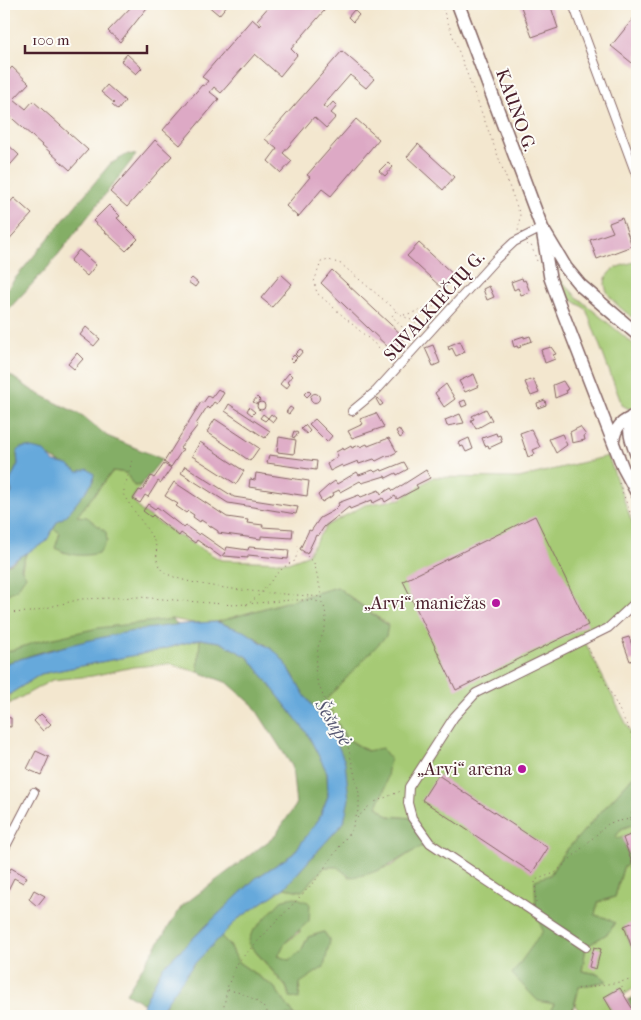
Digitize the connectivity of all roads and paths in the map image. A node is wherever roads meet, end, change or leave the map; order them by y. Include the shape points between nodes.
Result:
1 (458, 4) edge
2 (573, 4) edge
3 (637, 177) edge
4 (542, 228) junction
5 (447, 304) dead end
6 (396, 310) junction
7 (403, 316) junction
8 (425, 327) dead end
9 (404, 329) junction
10 (637, 334) edge
11 (414, 340) dead end
12 (389, 356) junction
13 (394, 361) dead end
14 (352, 411) dead end
15 (634, 416) edge
16 (613, 442) junction
17 (637, 457) edge
18 (132, 461) dead end
19 (637, 494) edge
20 (295, 544) dead end
21 (298, 549) junction
22 (264, 591) junction
23 (322, 598) junction
24 (637, 601) edge
25 (323, 603) junction
26 (246, 605) junction
27 (4, 613) edge
28 (584, 640) junction
29 (637, 745) edge
30 (409, 787) junction
31 (34, 792) dead end
32 (637, 794) edge
33 (630, 818) junction
34 (355, 821) junction
35 (632, 825) dead end
36 (4, 850) edge
37 (536, 914) junction
38 (586, 947) dead end
39 (637, 979) edge
40 (619, 982) junction
41 (227, 989) junction
42 (578, 989) dead end
43 (627, 994) dead end
44 (631, 999) dead end
45 (637, 1000) edge
46 (576, 1005) dead end
47 (222, 1016) edge
48 (270, 1016) edge
49 (568, 1016) edge

1 - 4 main road, KAUNO G.
2 - 3 street
4 - 10 main road, KAUNO G. via 580,285
4 - 14 street, SUVALKIEČIŲ G. via 521,237 501,254 376,391
4 - 16 main road, KAUNO G. via 550,278
5 - 7 path
6 - 7 path
6 - 9 path via 392,316
6 - 12 path via 341,264 330,260 320,262 314,282 317,293
7 - 8 path
9 - 11 path
9 - 12 path via 406,337
12 - 13 path
15 - 16 main road via 620,422
15 - 17 main road via 628,427
16 - 19 main road, KAUNO G.
18 - 22 path via 123,494 149,531 160,570 179,580
20 - 21 path
21 - 22 path via 295,561 284,565
21 - 23 path via 314,563
22 - 23 path
22 - 26 path
23 - 25 path
24 - 28 street via 608,628
25 - 26 path via 291,600
25 - 34 path via 326,628 318,647 315,675 325,701 346,738 359,793
26 - 27 path via 139,597 81,599 30,612
28 - 29 path
28 - 30 street via 476,693 454,717
30 - 34 path via 372,803
30 - 37 street via 408,803 412,818 430,844
31 - 36 street
32 - 33 path
33 - 35 path
33 - 37 path via 609,823 555,873 535,880
34 - 41 path via 316,881 238,962
37 - 38 street
39 - 40 path
40 - 42 path
40 - 43 path
41 - 47 path
41 - 48 path via 262,1004
44 - 45 path
46 - 49 path

